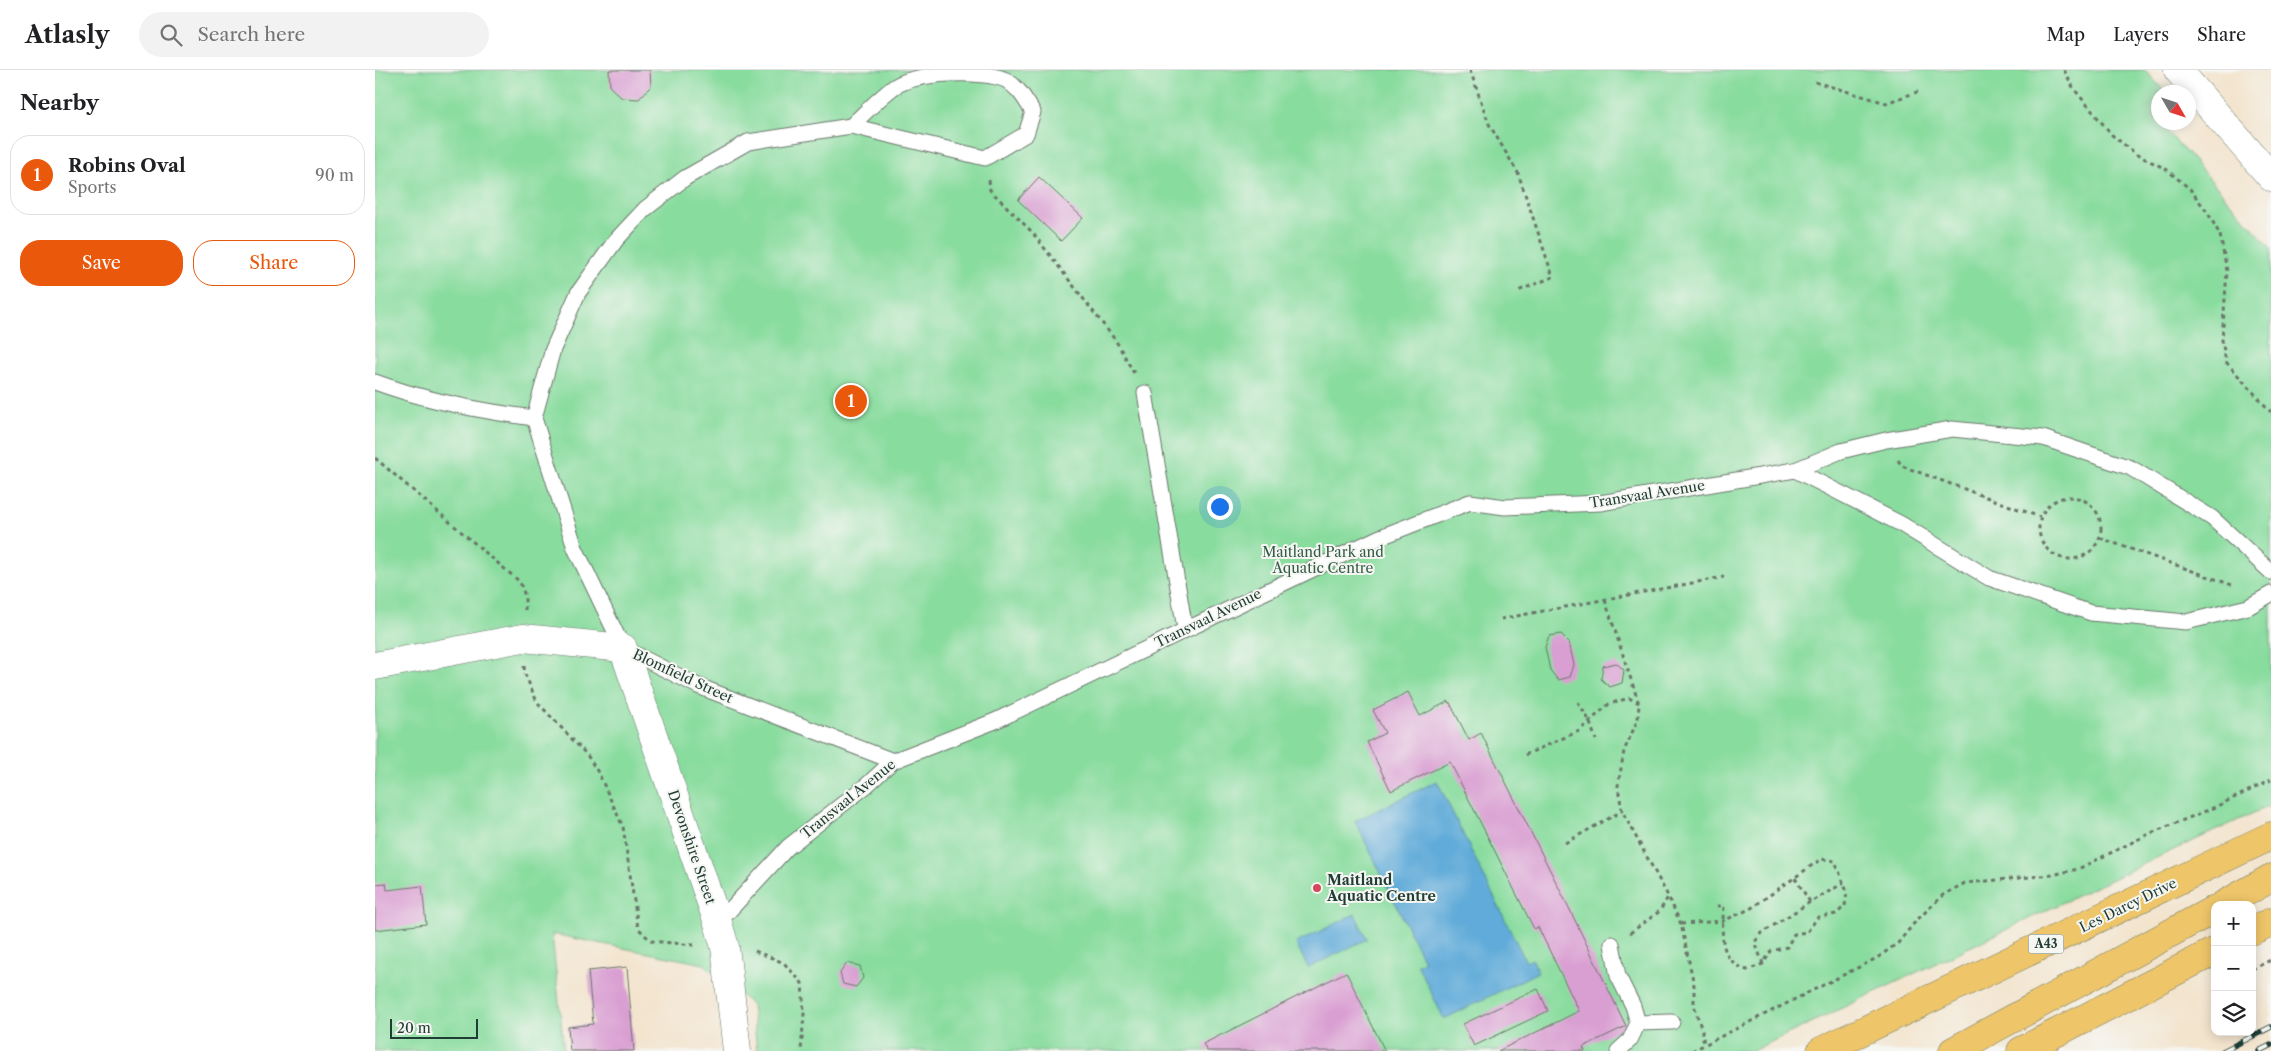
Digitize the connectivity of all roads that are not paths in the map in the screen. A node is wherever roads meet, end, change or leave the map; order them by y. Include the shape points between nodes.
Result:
1 (2178, 70) edge
2 (851, 126) junction
3 (2271, 177) edge
4 (375, 382) edge
5 (1145, 393) road end
6 (534, 418) junction
7 (1795, 470) junction
8 (2271, 572) edge
9 (2271, 594) edge
10 (1185, 629) junction
11 (623, 648) junction
12 (375, 666) edge
13 (893, 760) junction
14 (2271, 836) edge
15 (2271, 878) edge
16 (2230, 901) edge
17 (2211, 911) edge
18 (2271, 922) edge
19 (2256, 929) edge
20 (722, 935) junction
21 (1612, 944) road end
22 (2211, 953) edge
23 (1672, 1022) dead end
24 (1638, 1024) junction
25 (737, 1051) edge
26 (1618, 1051) edge
27 (1821, 1051) edge
28 (1953, 1051) edge
29 (2021, 1051) edge

1 - 3 street
2 - 2 lane via 895,86 922,77 986,73 1005,80 1021,92 1033,112 1026,134 985,158
2 - 6 lane via 749,142 685,178 645,209 616,240 578,293 553,349
4 - 6 lane via 409,395
5 - 10 lane
6 - 11 lane via 575,548
7 - 8 lane, Transvaal Avenue via 1841,451 1952,428 2043,438 2131,468 2212,518
7 - 9 lane via 1901,524 1989,578 2091,613 2186,622 2248,607
7 - 10 lane, Transvaal Avenue via 1600,503 1505,507 1470,502 1378,538
10 - 13 lane, Transvaal Avenue via 995,721
11 - 12 street, Blomfield Street via 523,638
11 - 13 lane, Blomfield Street via 698,686
11 - 20 street, Devonshire Street
13 - 20 lane, Transvaal Avenue via 867,785 788,847
14 - 27 highway, Les Darcy Drive / A43
15 - 16 highway
17 - 28 highway
18 - 19 highway
20 - 25 street, Devonshire Street
21 - 24 lane via 1618,976
22 - 29 highway
23 - 24 lane
24 - 26 lane via 1630,1040

